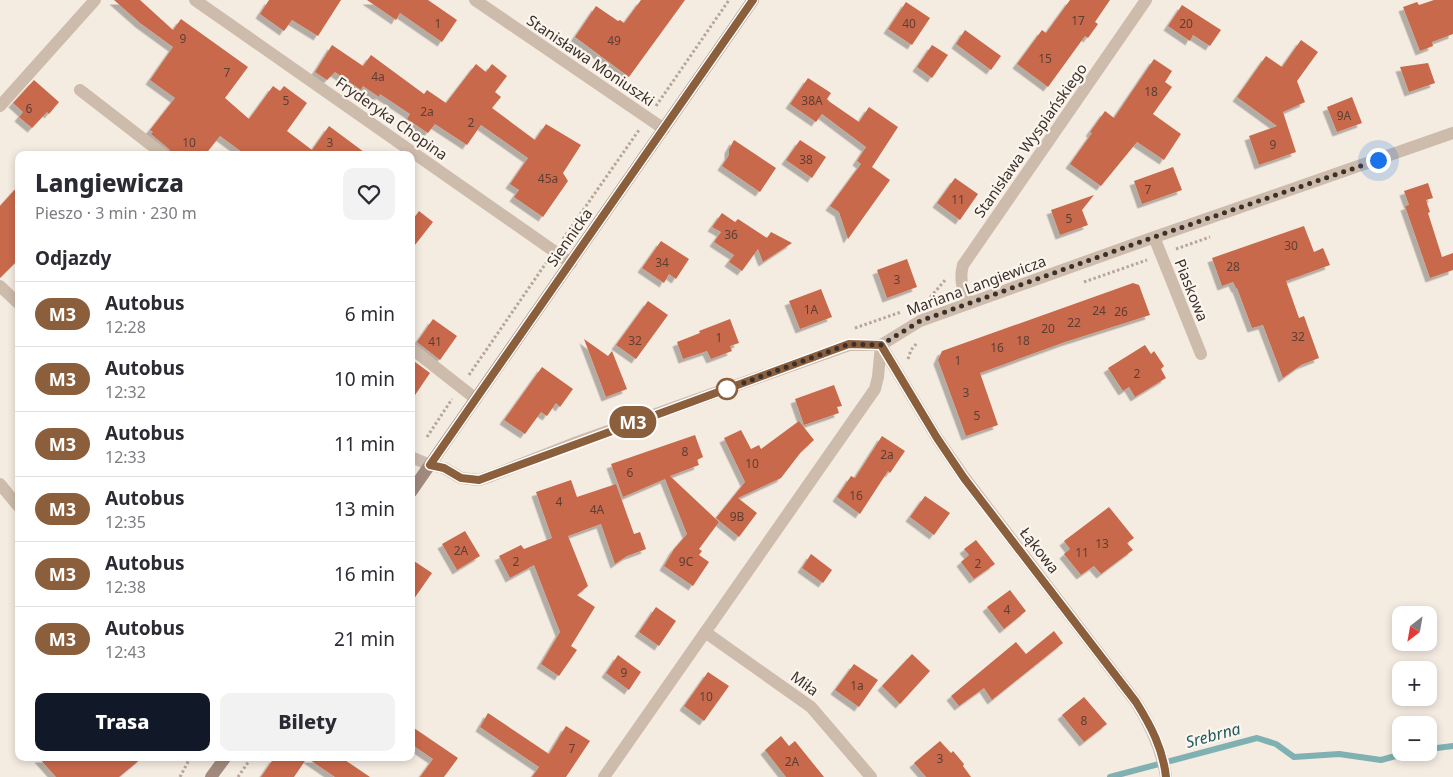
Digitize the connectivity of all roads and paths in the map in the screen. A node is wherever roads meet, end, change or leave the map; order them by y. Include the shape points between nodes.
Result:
1 (95, 0) edge
2 (195, 0) edge
3 (475, 0) edge
4 (729, 0) edge
5 (753, 0) edge
6 (1146, 0) edge
7 (80, 90) dead end
8 (0, 106) edge
9 (653, 111) dead end
10 (642, 126) dead end
11 (664, 129) junction
12 (1453, 133) edge
13 (159, 151) edge
14 (410, 151) edge
15 (415, 154) edge
16 (1154, 237) junction
17 (559, 245) dead end
18 (547, 261) dead end
19 (570, 263) junction
20 (951, 273) dead end
21 (0, 286) edge
22 (15, 300) edge
23 (968, 303) junction
24 (924, 304) dead end
25 (906, 311) dead end
26 (849, 330) dead end
27 (881, 345) junction
28 (415, 351) edge
29 (1201, 354) dead end
30 (461, 386) junction
31 (476, 399) junction
32 (423, 443) dead end
33 (415, 459) edge
34 (430, 465) junction
35 (0, 484) edge
36 (415, 486) edge
37 (15, 502) edge
38 (705, 632) junction
39 (188, 761) edge
40 (223, 761) edge
41 (250, 761) edge
42 (180, 777) edge
43 (211, 777) edge
44 (238, 777) edge
45 (604, 777) edge
46 (871, 777) edge
47 (1166, 777) edge

1 - 8 street
2 - 14 street, Fryderyka Chopina
3 - 11 street, Stanisława Moniuszki
4 - 9 path
5 - 11 main road, Siennicka
6 - 23 street, Stanisława Wyspiańskiego via 963,264 961,281
7 - 13 street
10 - 17 path
11 - 19 main road, Siennicka
12 - 16 street, Mariana Langiewicza
15 - 19 street, Fryderyka Chopina
16 - 23 street, Mariana Langiewicza
16 - 29 street, Piaskowa
18 - 30 path
19 - 31 main road, Siennicka
20 - 24 path
21 - 22 street
23 - 27 street, Mariana Langiewicza via 920,321
25 - 26 path
27 - 34 street via 849,344 479,480 461,478 444,468
27 - 38 street via 875,389
27 - 47 street, Łąkowa via 964,478 1136,702 1155,735
28 - 30 street
30 - 31 street
30 - 32 path
31 - 34 main road, Siennicka
33 - 34 street
34 - 36 main road, Siennicka
35 - 37 street
38 - 45 street
38 - 46 street, Miła via 811,707
39 - 42 path
40 - 43 main road
41 - 44 path

